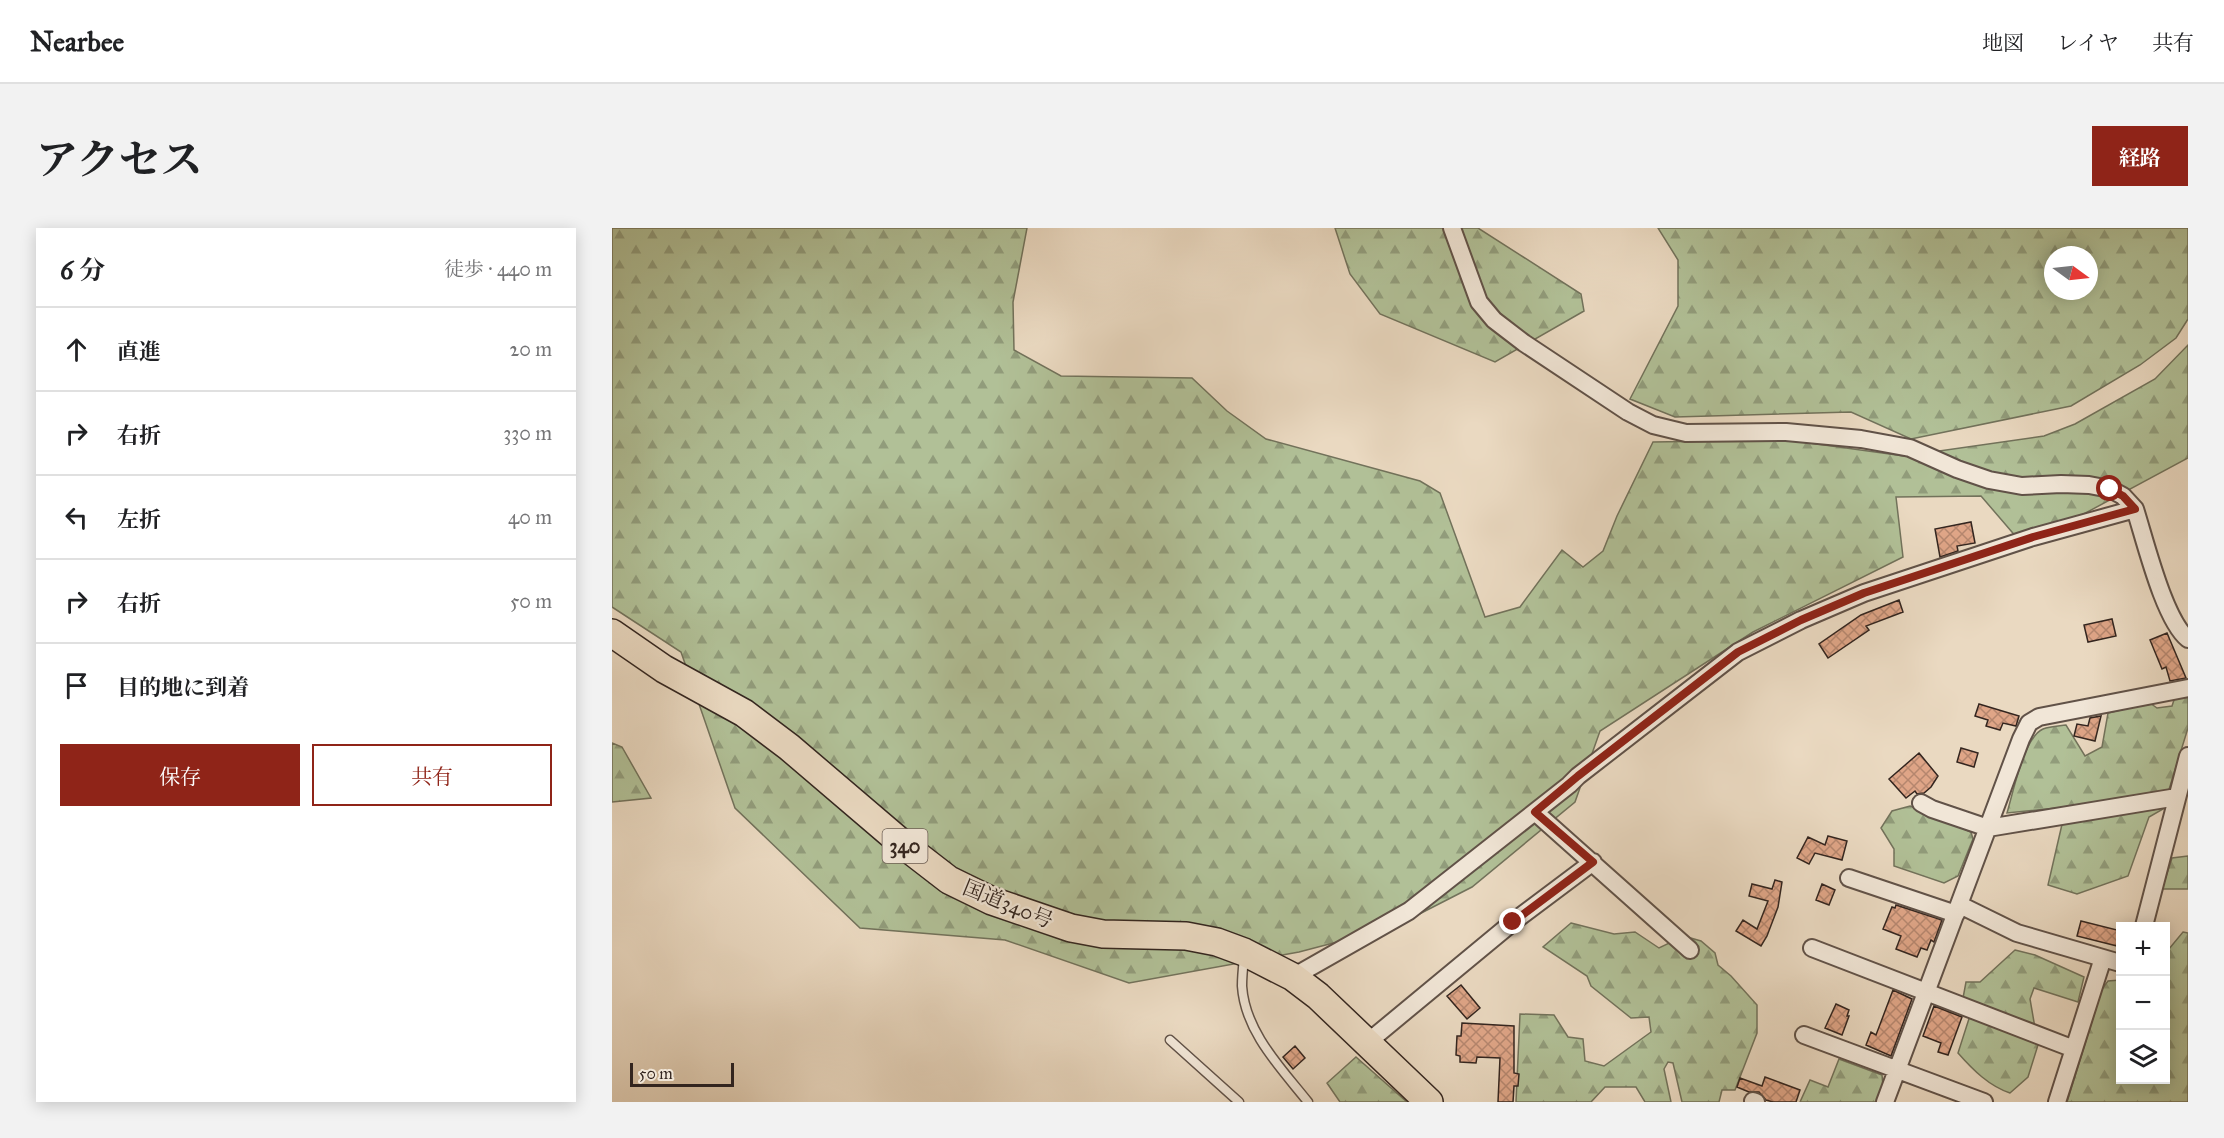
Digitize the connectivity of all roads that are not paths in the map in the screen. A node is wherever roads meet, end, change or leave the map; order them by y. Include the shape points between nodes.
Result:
1 (1452, 228) edge
2 (2135, 509) junction
3 (612, 633) edge
4 (2188, 639) edge
5 (2188, 688) edge
6 (2188, 756) edge
7 (2177, 796) junction
8 (1921, 803) dead end
9 (1535, 812) junction
10 (1988, 828) junction
11 (1593, 862) junction
12 (1850, 878) dead end
13 (1958, 910) junction
14 (2145, 922) edge
15 (1812, 948) dead end
16 (1690, 950) dead end
17 (1244, 952) junction
18 (2103, 958) junction
19 (2116, 962) edge
20 (1293, 977) junction
21 (1927, 992) junction
22 (1804, 1035) dead end
23 (1170, 1040) dead end
24 (1368, 1042) junction
25 (2074, 1049) junction
26 (1897, 1070) junction
27 (1239, 1102) edge
28 (1308, 1102) edge
29 (1429, 1102) edge
30 (1885, 1102) edge
31 (1984, 1102) edge
32 (2057, 1102) edge

1 - 2 street via 1479,302 1494,320 1653,426 1686,433 1785,432 1861,439 1910,448 1989,480 2022,486 2061,484 2110,489
2 - 4 street via 2168,609
2 - 9 street via 2033,537 1864,593 1801,620 1738,652
3 - 17 highway, 国道340号 / 340 via 664,669 744,713 949,880 992,901 1071,928 1103,934 1186,936
5 - 10 street via 2039,717 2029,723
6 - 7 street
7 - 10 street
7 - 14 street
8 - 10 street
9 - 11 street
9 - 20 street via 1409,911
10 - 13 street
11 - 16 street
11 - 24 street via 1513,922
12 - 13 street
13 - 18 street via 2017,933
13 - 21 street
15 - 21 street
17 - 20 highway, 国道340号 / 340
17 - 28 lane via 1242,987 1250,1016 1265,1050
18 - 19 street
18 - 25 street
20 - 24 highway, 国道340号 / 340
21 - 25 street
21 - 26 street
22 - 26 street
23 - 27 lane
24 - 29 highway, 国道340号 / 340
25 - 32 street
26 - 30 street
26 - 31 street

